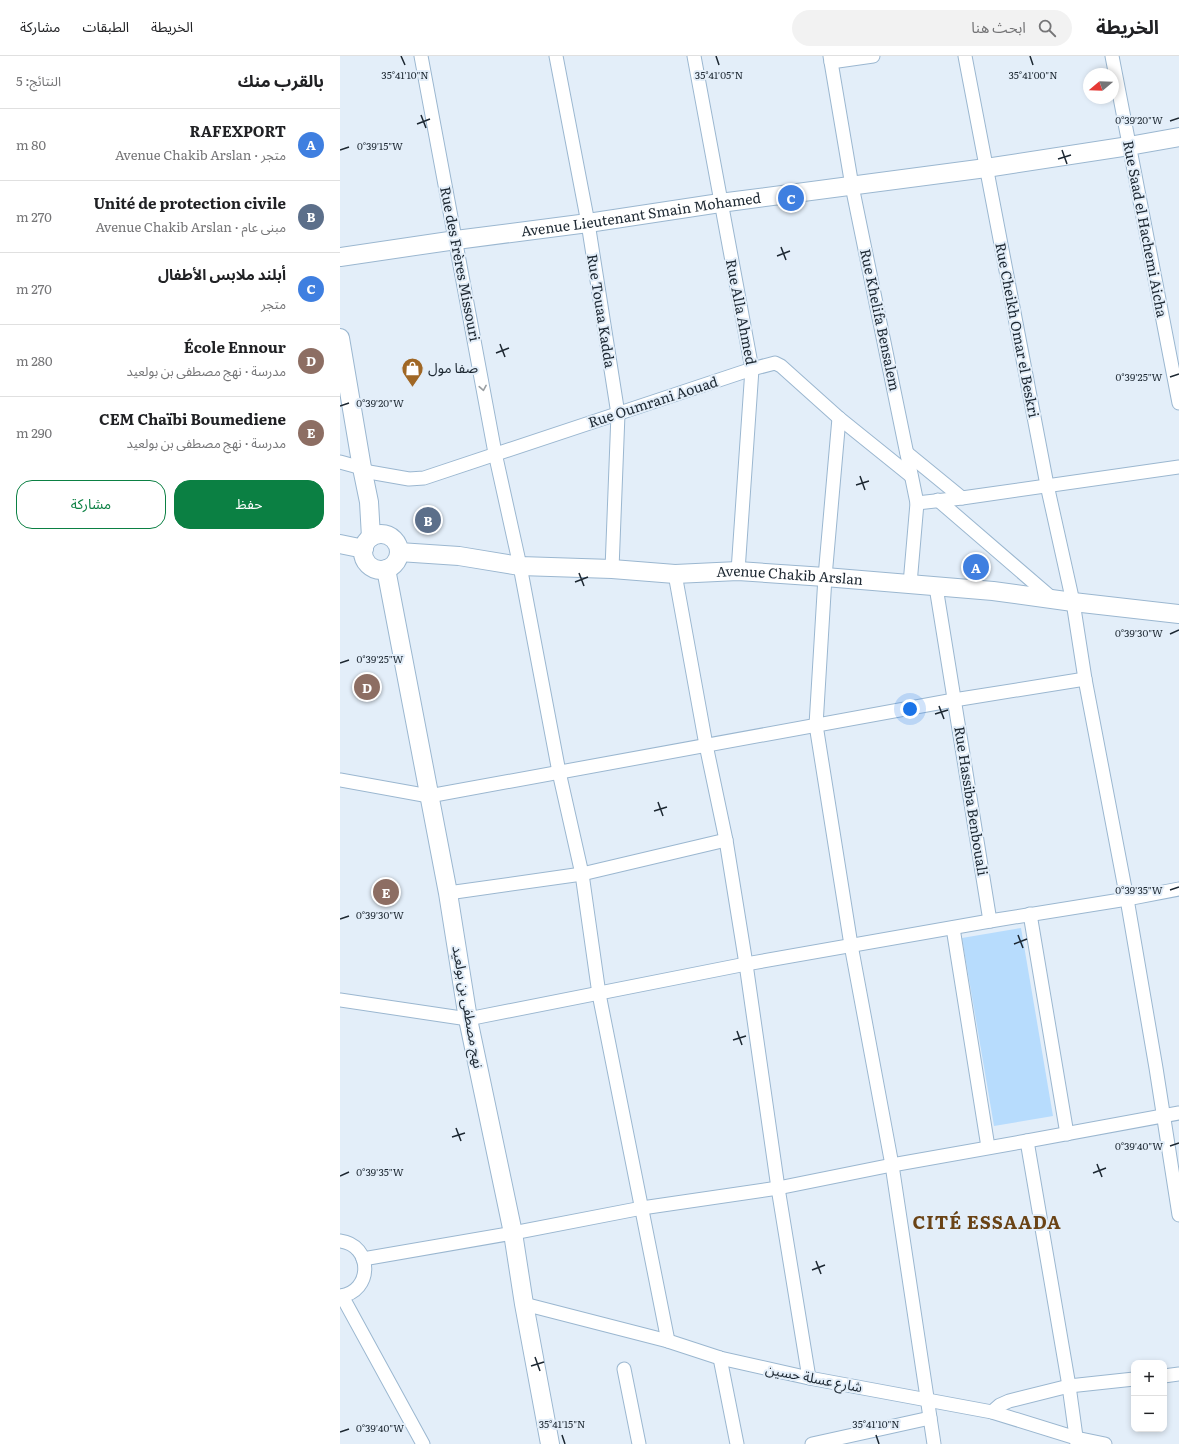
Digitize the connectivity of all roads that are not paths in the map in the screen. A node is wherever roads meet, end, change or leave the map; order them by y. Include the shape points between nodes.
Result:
1 (421, 56) edge
2 (556, 56) edge
3 (694, 56) edge
4 (873, 56) edge
5 (965, 56) edge
6 (1112, 56) edge
7 (830, 59) edge
8 (1179, 137) edge
9 (1129, 146) junction
10 (986, 168) junction
11 (852, 186) junction
12 (720, 203) junction
13 (588, 223) junction
14 (456, 240) junction
15 (340, 258) edge
16 (340, 342) edge
17 (752, 369) junction
18 (1179, 403) edge
19 (618, 414) junction
20 (839, 418) junction
21 (495, 453) junction
22 (907, 453) junction
23 (340, 462) edge
24 (1179, 467) edge
25 (362, 468) junction
26 (911, 476) junction
27 (1047, 485) junction
28 (962, 498) junction
29 (938, 500) junction
30 (917, 503) junction
31 (374, 541) junction
32 (340, 544) edge
33 (399, 552) junction
34 (520, 566) junction
35 (386, 569) junction
36 (612, 570) junction
37 (738, 572) junction
38 (675, 574) junction
39 (825, 578) junction
40 (910, 584) junction
41 (936, 587) junction
42 (1054, 600) junction
43 (1073, 602) junction
44 (1179, 614) edge
45 (1085, 679) junction
46 (954, 700) junction
47 (816, 726) junction
48 (706, 745) junction
49 (559, 772) junction
50 (340, 780) edge
51 (429, 796) junction
52 (726, 840) junction
53 (582, 874) junction
54 (1179, 889) edge
55 (448, 893) junction
56 (1127, 899) junction
57 (1030, 914) junction
58 (990, 921) junction
59 (953, 928) junction
60 (851, 945) junction
61 (746, 964) junction
62 (599, 994) junction
63 (340, 1000) edge
64 (468, 1019) junction
65 (1179, 1113) edge
66 (1162, 1116) junction
67 (1067, 1134) junction
68 (1027, 1141) junction
69 (988, 1147) junction
70 (892, 1165) junction
71 (778, 1188) junction
72 (642, 1208) junction
73 (1179, 1215) edge
74 (513, 1233) junction
75 (340, 1241) edge
76 (361, 1255) junction
77 (341, 1296) edge
78 (524, 1304) junction
79 (668, 1341) junction
80 (720, 1358) junction
81 (624, 1369) dead end
82 (1179, 1374) edge
83 (1167, 1376) edge
84 (809, 1378) junction
85 (1131, 1379) edge
86 (1069, 1386) junction
87 (928, 1399) junction
88 (992, 1412) junction
89 (930, 1418) junction
90 (1076, 1441) edge
91 (423, 1444) edge
92 (550, 1444) edge
93 (639, 1444) edge
94 (737, 1444) edge
95 (812, 1444) edge
96 (934, 1444) edge
97 (1106, 1444) edge

1 - 14 street, Rue des Frères Missouri
2 - 13 street, Rue Touaa Kadda
3 - 12 street, Rue Alla Ahmed
4 - 7 street
5 - 10 street, Rue Cheikh Omar el Beskri
6 - 9 street, Rue Saad el Hachemi Aicha
7 - 11 street, Rue Khelifa Bensalem
8 - 9 main road, Avenue Lieutenant Smain Mohamed
9 - 10 main road, Avenue Lieutenant Smain Mohamed
9 - 18 street, Rue Saad el Hachemi Aicha
10 - 11 main road, Avenue Lieutenant Smain Mohamed
10 - 27 street, Rue Cheikh Omar el Beskri
11 - 12 main road, Avenue Lieutenant Smain Mohamed
11 - 22 street, Rue Khelifa Bensalem
12 - 13 main road, Avenue Lieutenant Smain Mohamed
12 - 17 street, Rue Alla Ahmed
13 - 14 main road, Avenue Lieutenant Smain Mohamed
13 - 19 street, Rue Touaa Kadda
14 - 15 main road, Avenue Lieutenant Smain Mohamed
14 -> 21 street, Rue des Frères Missouri
16 - 25 main road
17 - 19 street, Rue Oumrani Aouad
17 - 20 street, Rue Oumrani Aouad via 775,363 781,366
17 - 37 street, Rue Alla Ahmed
19 - 21 street, Rue Oumrani Aouad
19 - 36 street, Rue Touaa Kadda
20 - 26 street, Rue Oumrani Aouad
20 - 39 street
21 - 25 street, Rue Oumrani Aouad via 424,478 409,479 369,472
21 - 34 street, Rue des Frères Missouri
22 - 26 street, Rue Khelifa Bensalem
22 - 28 street
23 - 25 street, Rue Oumrani Aouad
24 - 27 street
25 - 31 main road
26 - 30 street, Rue Khelifa Bensalem
27 - 28 street
27 - 43 street, Rue Cheikh Omar el Beskri
28 - 29 street
29 - 30 street
29 - 42 street
30 - 40 street, Rue Khelifa Bensalem
31 - 32 main road
31 - 33 main road via 395,540
31 - 35 main road via 366,561 370,566 380,570
33 - 34 main road, Avenue Chakib Arslan via 459,556
33 - 35 main road via 398,559
34 - 36 main road, Avenue Chakib Arslan
34 - 49 street, Rue des Frères Missouri
35 - 51 main road, نهج مصطفى بن بولعيد
36 - 38 main road, Avenue Chakib Arslan
37 - 38 main road, Avenue Chakib Arslan
37 - 39 main road, Avenue Chakib Arslan
38 - 48 street
39 - 40 main road, Avenue Chakib Arslan
39 - 47 street
40 - 41 main road, Avenue Chakib Arslan
41 - 42 main road, Avenue Chakib Arslan via 993,591
41 - 46 street, Rue Hassiba Benbouali
42 - 43 main road, Avenue Chakib Arslan
43 - 44 main road, Avenue Chakib Arslan
43 - 45 street, Rue Cheikh Omar el Beskri
45 - 46 street
45 - 56 street, Rue Cheikh Omar el Beskri
46 - 47 street
46 - 58 street, Rue Hassiba Benbouali
47 - 48 street
47 - 60 street
48 - 49 street
48 - 52 street
49 - 51 street
49 - 53 street, Rue des Frères Missouri
50 - 51 street
51 - 55 main road, نهج مصطفى بن بولعيد
52 - 53 street
52 - 61 street
53 - 55 street
53 - 62 street, Rue des Frères Missouri
54 - 56 street
55 - 64 main road, نهج مصطفى بن بولعيد
56 - 57 street
56 - 66 street, Rue Cheikh Omar el Beskri
57 - 58 street
57 - 67 street
58 - 59 street
59 - 60 street
59 - 69 street
60 - 61 street
60 - 70 street
61 - 62 street
61 - 71 street
62 - 64 street
62 - 72 street, Rue des Frères Missouri
63 - 64 street
64 - 74 main road, نهج مصطفى بن بولعيد
65 - 66 street
66 - 67 street
66 - 73 street, Rue Cheikh Omar el Beskri
67 - 68 street
68 - 69 street
68 - 86 street
69 - 70 street
70 - 71 street
70 - 87 street
71 - 72 street
71 - 84 street
72 - 74 street
72 - 79 street, Rue des Frères Missouri
74 - 76 street via 395,1254
74 - 78 main road, نهج مصطفى بن بولعيد
75 - 76 street via 351,1245
76 - 77 street via 365,1268 364,1278 351,1293
77 - 91 street
78 - 79 street, شارع عسلة حسين
78 - 92 main road, نهج مصطفى بن بولعيد
79 - 80 street, شارع عسلة حسين
80 - 84 street, شارع عسلة حسين
80 - 94 street
81 - 93 street
82 - 83 street
84 - 87 street, شارع عسلة حسين
85 - 86 street
86 - 88 street via 1009,1401
86 - 90 street
87 - 88 street, شارع عسلة حسين
87 - 89 street
88 - 90 street, شارع عسلة حسين
89 - 95 street
89 - 96 street
90 - 97 street, شارع عسلة حسين

